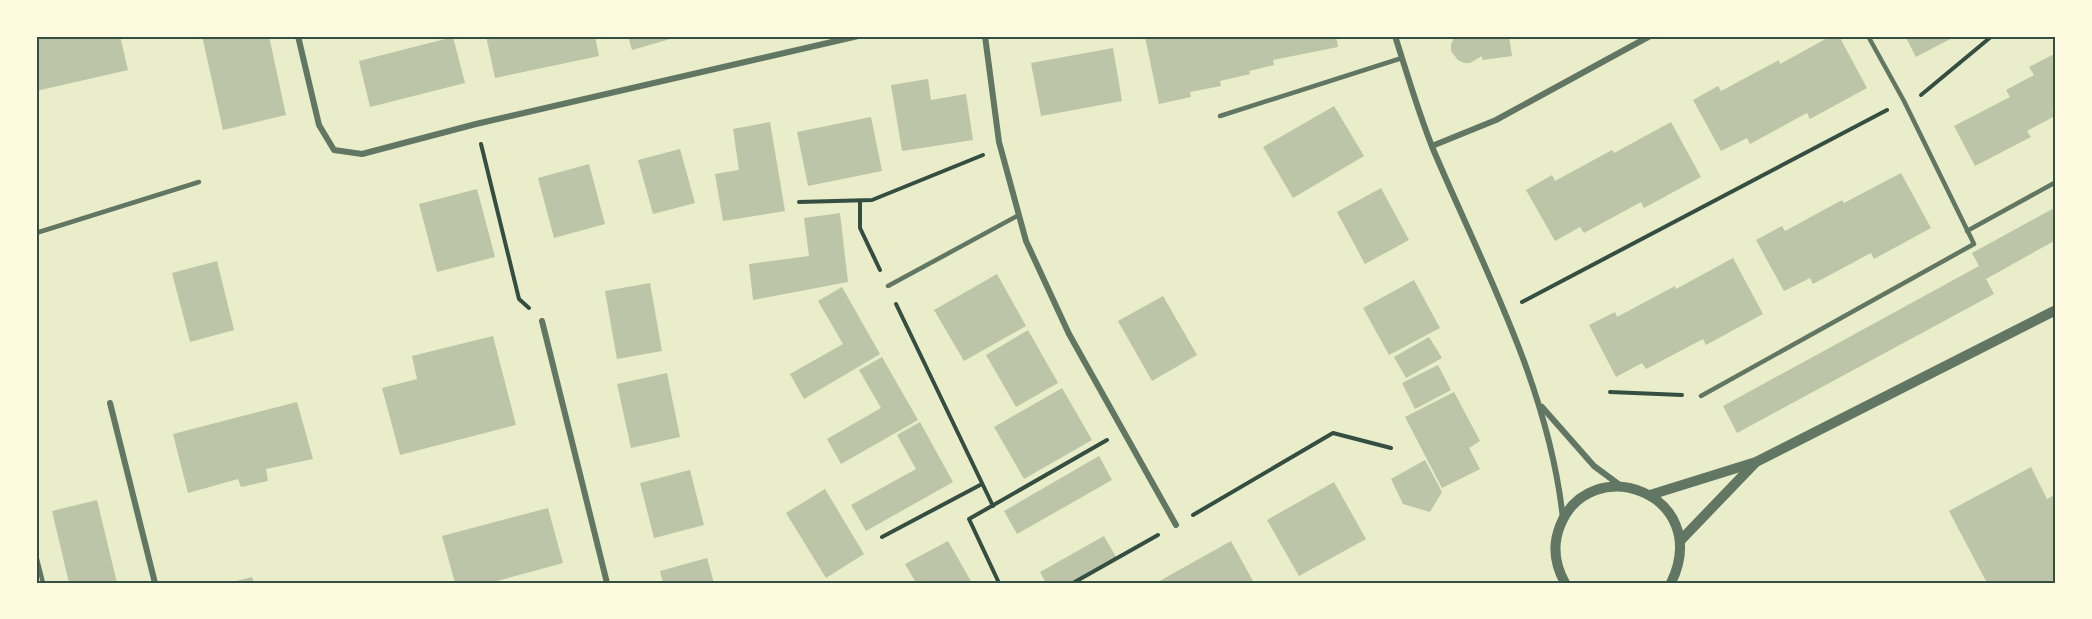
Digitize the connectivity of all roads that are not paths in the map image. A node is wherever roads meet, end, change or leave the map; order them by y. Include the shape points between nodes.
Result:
1 (298, 36) edge
2 (858, 36) edge
3 (985, 36) edge
4 (1395, 36) edge
5 (1650, 36) edge
6 (1868, 36) edge
7 (1402, 58) junction
8 (1220, 116) dead end
9 (1432, 146) junction
10 (199, 182) dead end
11 (2056, 182) edge
12 (1019, 215) junction
13 (1967, 231) junction
14 (36, 233) edge
15 (888, 286) road end
16 (2056, 310) edge
17 (542, 321) road end
18 (1701, 396) road end
19 (110, 403) dead end
20 (1540, 404) junction
21 (1756, 462) junction
22 (1622, 486) junction
23 (1650, 495) junction
24 (1563, 519) junction
25 (1176, 525) road end
26 (1680, 541) junction
27 (36, 555) edge
28 (43, 583) edge
29 (155, 583) edge
30 (608, 583) edge
31 (1565, 583) edge
32 (1671, 583) edge

1 - 2 street via 318,125 334,150 362,154
3 - 12 street via 1000,148
4 - 7 street
5 - 9 street via 1496,120
6 - 13 lane
7 - 8 lane
7 - 9 street
9 - 20 street
10 - 14 lane
11 - 13 lane
12 - 15 lane
12 - 25 street via 1026,241 1070,334
13 - 18 lane via 1974,244
16 - 21 street
17 - 30 street
19 - 29 street
20 - 22 street via 1594,466
20 - 24 street
21 - 23 street
21 - 26 street
22 - 23 street
22 - 24 street via 1588,494
23 - 26 street via 1671,514
24 - 31 street via 1556,536 1555,555
26 - 32 street via 1680,556
27 - 28 lane

